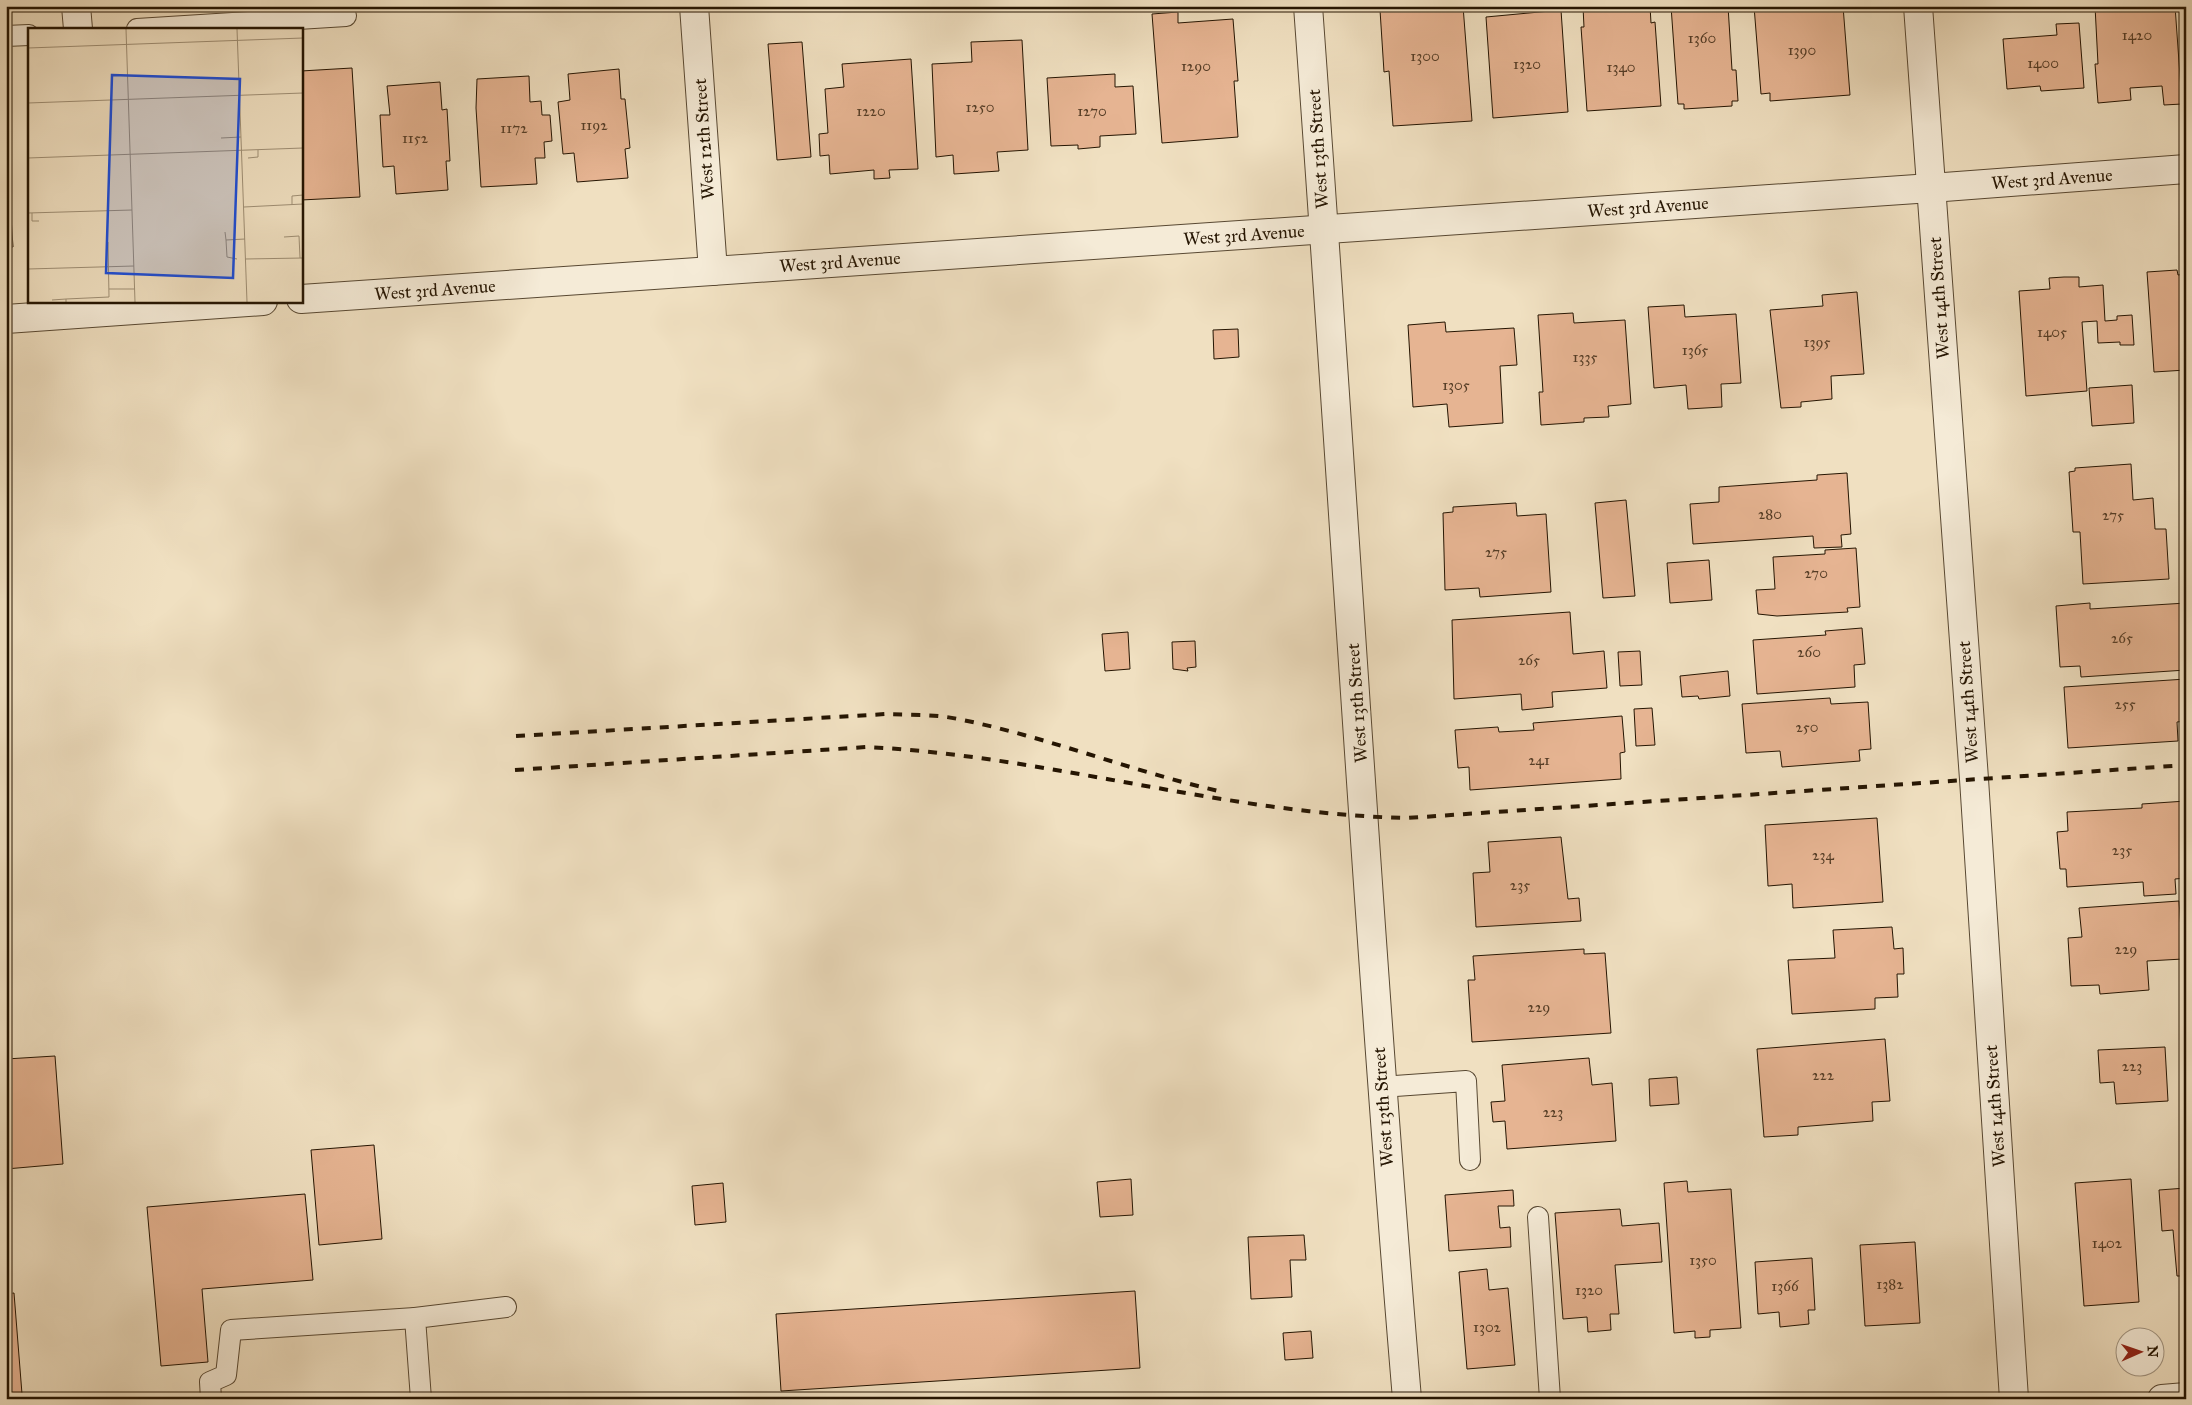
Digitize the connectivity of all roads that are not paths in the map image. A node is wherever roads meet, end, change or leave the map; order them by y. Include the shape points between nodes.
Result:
1 (76, 6) edge
2 (694, 6) edge
3 (1308, 6) edge
4 (1918, 6) edge
5 (346, 16) dead end
6 (78, 28) edge
7 (153, 28) edge
8 (28, 35) edge
9 (6, 36) edge
10 (2186, 169) edge
11 (1931, 188) junction
12 (1324, 230) junction
13 (713, 271) junction
14 (302, 299) edge
15 (235, 302) edge
16 (95, 307) edge
17 (6, 319) edge
18 (1381, 1087) junction
19 (1470, 1160) dead end
20 (1538, 1217) dead end
21 (506, 1307) dead end
22 (415, 1318) junction
23 (2186, 1397) edge
24 (211, 1399) edge
25 (421, 1399) edge
26 (1407, 1399) edge
27 (1550, 1399) edge
28 (2014, 1399) edge
29 (2162, 1399) edge

1 - 6 street
2 - 13 street, West 12th Street
3 - 12 street, West 13th Street
4 - 11 street, West 14th Street
5 - 7 lane
8 - 9 lane
10 - 11 street, West 3rd Avenue
11 - 12 street, West 3rd Avenue
11 - 28 street, West 14th Street
12 - 13 street, West 3rd Avenue
12 - 18 street, West 13th Street
13 - 14 street, West 3rd Avenue
15 - 16 street
16 - 17 street
18 - 19 lane via 1466,1081
18 - 26 street, West 13th Street
20 - 27 lane
21 - 22 lane
22 - 24 lane via 231,1330 226,1376 210,1382
22 - 25 lane
23 - 29 street

